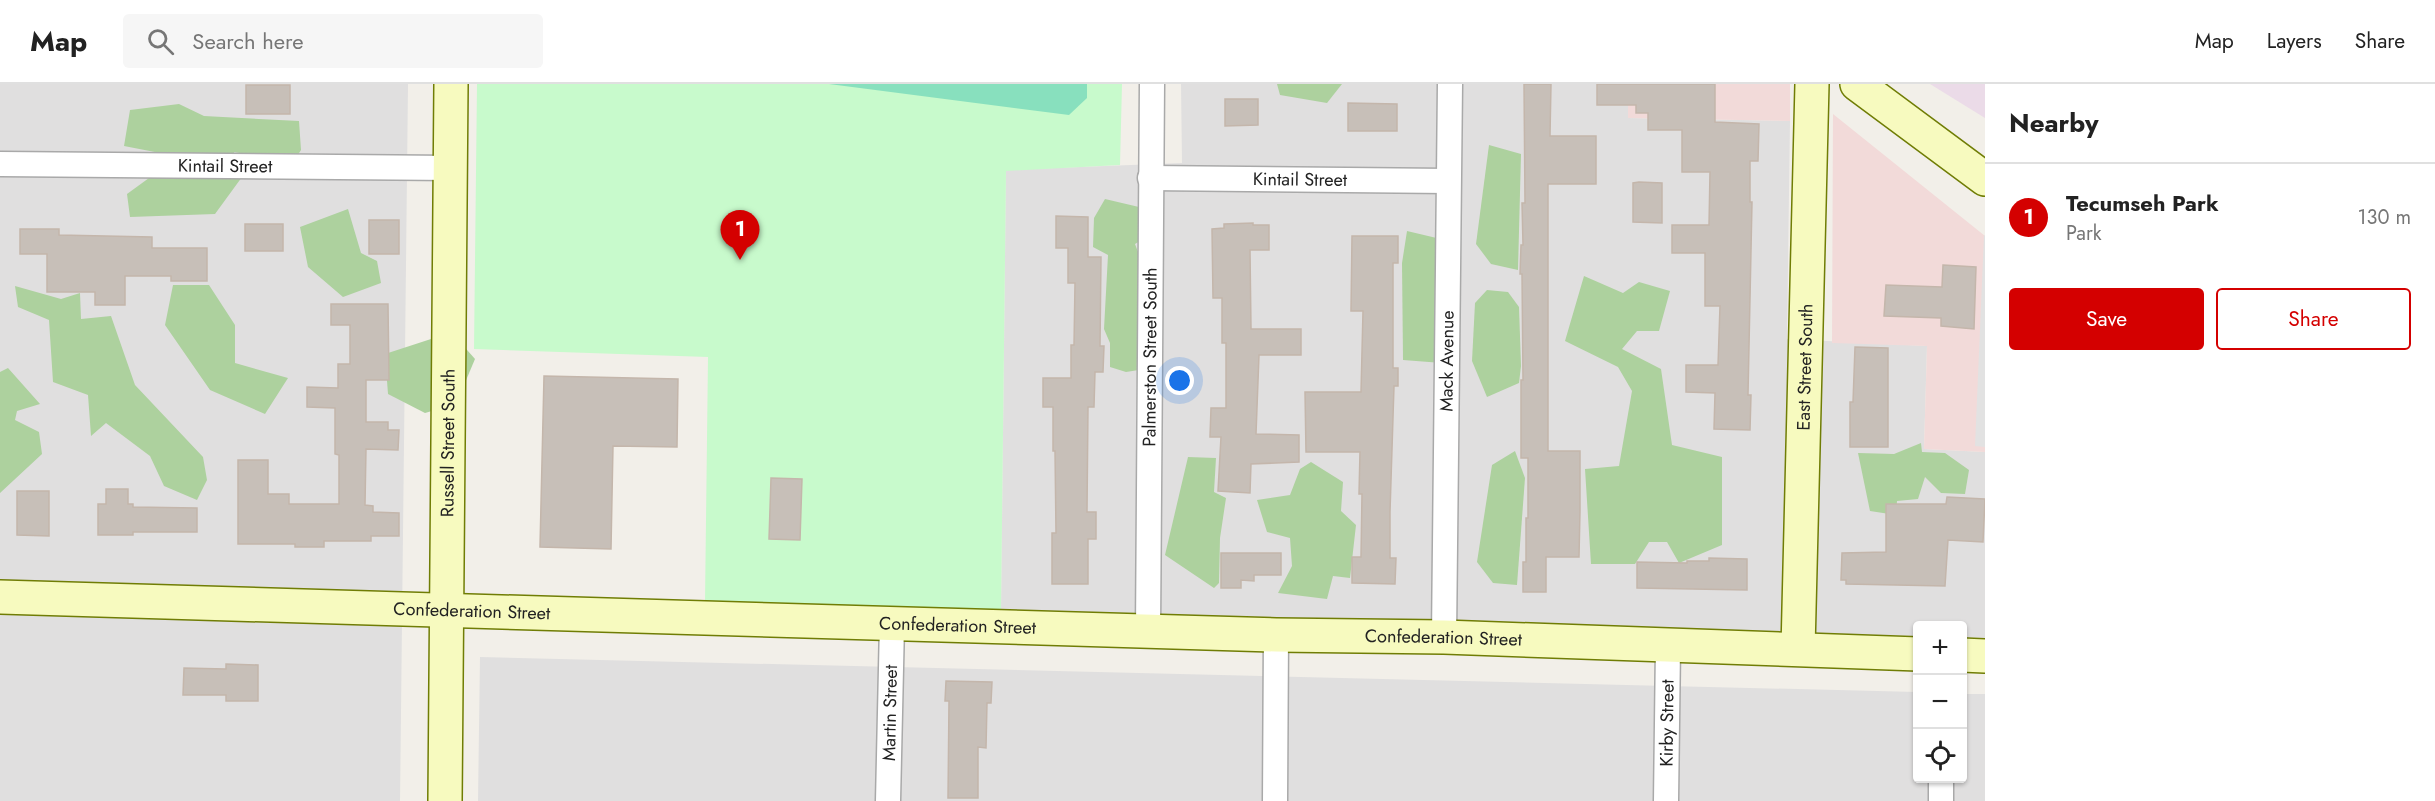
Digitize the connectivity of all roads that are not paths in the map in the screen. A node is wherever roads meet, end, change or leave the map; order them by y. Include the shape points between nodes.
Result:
1 (451, 84) edge
2 (1152, 84) edge
3 (1450, 84) edge
4 (1812, 84) edge
5 (1857, 84) edge
6 (0, 164) edge
7 (451, 168) junction
8 (1150, 178) junction
9 (1985, 179) edge
10 (1448, 181) junction
11 (0, 597) edge
12 (445, 609) junction
13 (892, 624) junction
14 (1148, 630) junction
15 (1276, 635) junction
16 (1444, 637) junction
17 (1668, 646) junction
18 (1798, 649) junction
19 (1913, 654) edge
20 (1967, 655) edge
21 (1985, 656) edge
22 (1941, 783) edge
23 (445, 801) edge
24 (888, 801) edge
25 (1275, 801) edge
26 (1666, 801) edge
27 (1941, 801) edge

1 - 7 main road, Russell Street South
2 - 8 street, Palmerston Street South
3 - 10 street, Mack Avenue
4 - 18 main road, East Street South
5 - 9 main road
6 - 7 street, Kintail Street
7 - 12 main road, Russell Street South
8 - 10 street, Kintail Street
8 - 14 street, Palmerston Street South
10 - 16 street, Mack Avenue
11 - 12 main road, Confederation Street
12 - 13 main road, Confederation Street
12 - 23 main road, Russell Street South
13 - 14 main road, Confederation Street
13 - 24 street, Martin Street
14 - 15 main road, Confederation Street
15 - 16 main road, Confederation Street
15 - 25 street
16 - 17 main road, Confederation Street
17 - 18 main road, Confederation Street
17 - 26 street, Kirby Street
18 - 19 main road, Confederation Street
20 - 21 main road
22 - 27 street

